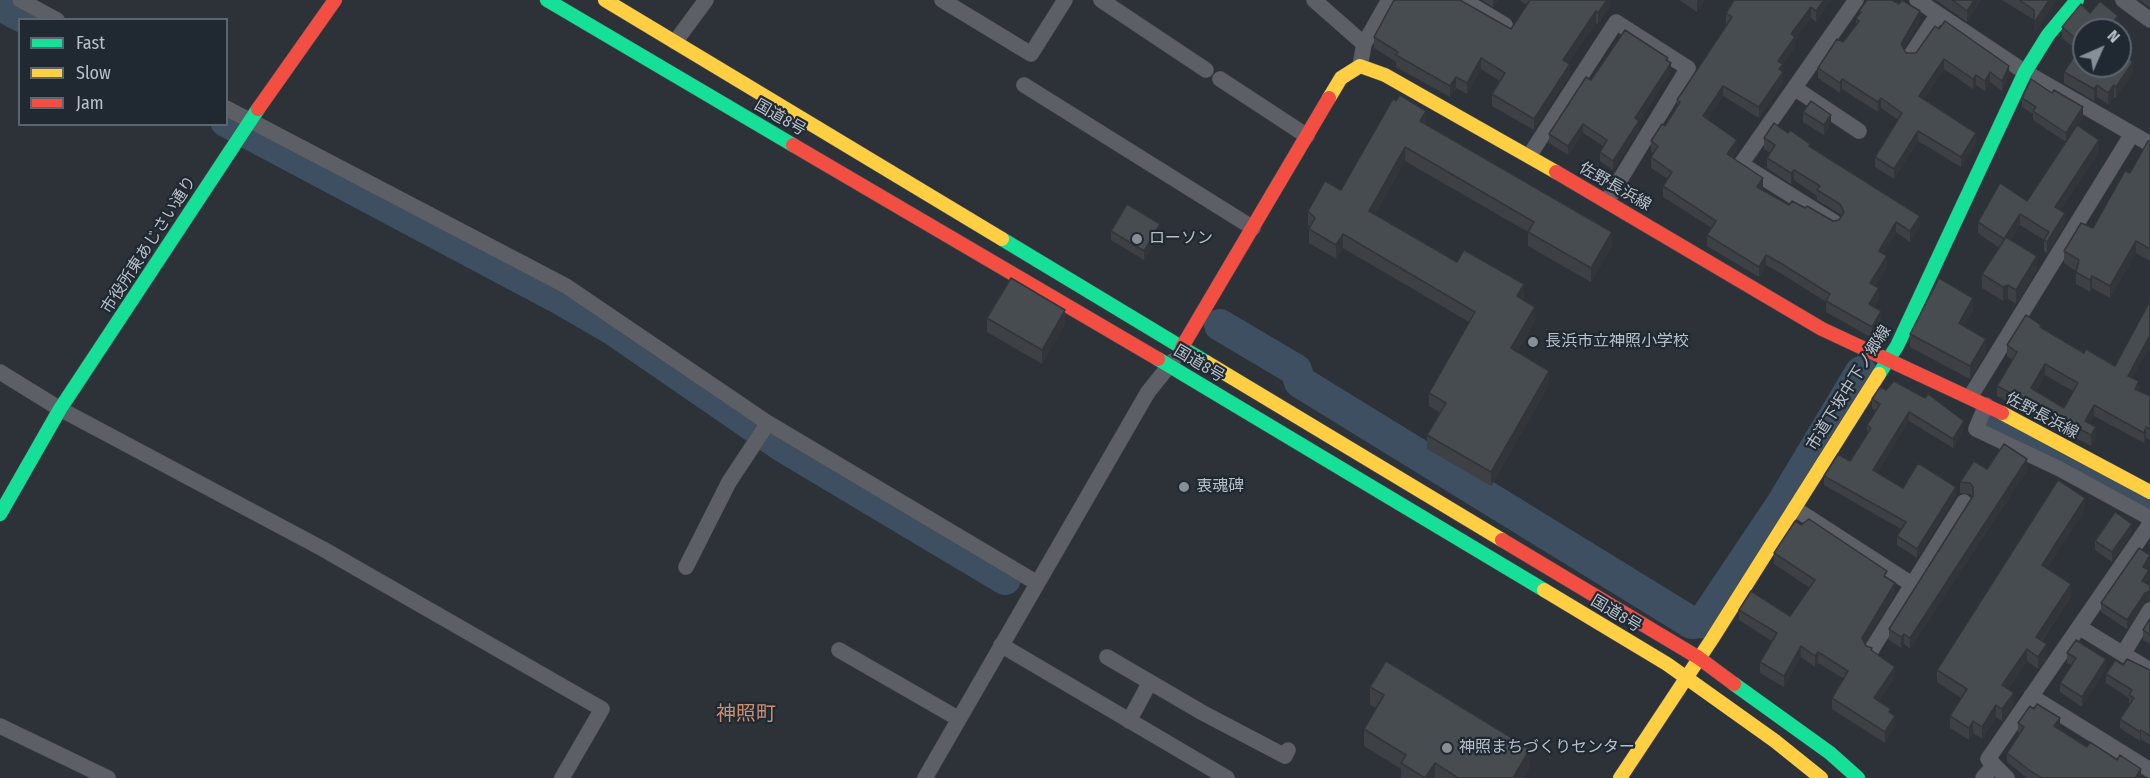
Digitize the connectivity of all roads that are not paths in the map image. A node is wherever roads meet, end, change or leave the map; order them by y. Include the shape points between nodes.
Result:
1 (20, 0) edge
2 (335, 0) edge
3 (547, 0) edge
4 (605, 0) edge
5 (706, 0) edge
6 (942, 0) edge
7 (1065, 0) edge
8 (1101, 0) edge
9 (1314, 0) edge
10 (1389, 0) edge
11 (1463, 0) edge
12 (1856, 0) edge
13 (2077, 0) edge
14 (2123, 0) edge
15 (1922, 1) edge
16 (1938, 14) junction
17 (53, 18) edge
18 (2150, 20) edge
19 (1505, 25) edge
20 (675, 42) junction
21 (1364, 44) junction
22 (1911, 55) edge
23 (1360, 66) junction
24 (1206, 70) dead end
25 (2025, 72) junction
26 (1220, 79) dead end
27 (1024, 85) dead end
28 (1796, 89) junction
29 (228, 110) edge
30 (246, 127) junction
31 (1859, 131) dead end
32 (2132, 134) junction
33 (1307, 136) junction
34 (2150, 144) edge
35 (1529, 156) junction
36 (1607, 201) junction
37 (1834, 222) edge
38 (1253, 228) junction
39 (1182, 347) junction
40 (1886, 361) junction
41 (1170, 366) junction
42 (0, 372) edge
43 (1970, 397) junction
44 (60, 409) junction
45 (1983, 413) junction
46 (768, 423) junction
47 (2150, 492) edge
48 (1964, 502) dead end
49 (1794, 508) junction
50 (0, 514) edge
51 (2150, 518) edge
52 (2150, 524) edge
53 (687, 567) dead end
54 (1037, 583) junction
55 (1913, 585) junction
56 (2150, 610) edge
57 (2079, 627) junction
58 (1001, 645) junction
59 (1872, 649) edge
60 (839, 650) dead end
61 (2123, 654) junction
62 (1107, 657) dead end
63 (1699, 658) junction
64 (2150, 670) edge
65 (1686, 677) junction
66 (1150, 682) junction
67 (2031, 696) junction
68 (959, 718) junction
69 (1129, 721) junction
70 (0, 726) edge
71 (1288, 750) dead end
72 (1994, 765) junction
73 (2150, 770) edge
74 (108, 778) edge
75 (562, 778) edge
76 (925, 778) edge
77 (1227, 778) edge
78 (1620, 778) edge
79 (1821, 778) edge
80 (1858, 778) edge
81 (1983, 778) edge
82 (2007, 778) edge

1 - 17 street
2 - 30 main road, 市役所東あじさい通り
3 - 41 main road, 国道8号
4 - 20 main road, 国道8号
5 - 20 street
6 - 7 street via 1031,54
8 - 24 street
9 - 21 street
10 - 21 street
11 - 19 street
12 - 28 street
13 - 25 main road, 市道下坂中下ノ郷線 via 2048,35
14 - 18 street
15 - 16 street
16 - 22 street
16 - 25 street
20 - 39 main road, 国道8号
21 - 23 street
23 - 33 main road via 1341,78
23 - 35 main road, 佐野長浜線 via 1385,75
25 - 32 street
25 - 40 main road, 市道下坂中下ノ郷線 via 1897,346
26 - 33 street
27 - 38 street
28 - 31 street
28 - 37 street via 1741,164
29 - 30 street
30 - 44 main road, 市役所東あじさい通り
30 - 46 street via 566,286
32 - 34 street
32 - 43 street
33 - 38 main road
35 - 36 main road, 佐野長浜線
35 - 36 street via 1616,22 1689,68
36 - 40 main road, 佐野長浜線 via 1822,329
38 - 39 main road
39 - 41 street
39 - 63 main road, 国道8号
40 - 43 main road, 佐野長浜線 via 1917,371
40 - 49 main road, 市道下坂中下ノ郷線
41 - 54 street via 1148,392
41 - 65 main road, 国道8号
42 - 44 street
43 - 45 main road, 佐野長浜線
44 - 50 main road, 市役所東あじさい通り
44 - 75 street via 323,549 602,709
45 - 47 main road, 佐野長浜線
45 - 51 street via 1976,429
46 - 53 street via 729,482
46 - 54 street
48 - 55 street
49 - 55 street
49 - 63 main road, 市道下坂中下ノ郷線
52 - 57 street
54 - 58 street
55 - 59 street
56 - 61 street
57 - 61 street
57 - 67 street
58 - 68 street
58 - 69 street
60 - 68 street
61 - 64 street
62 - 66 street
63 - 65 main road, 市道下坂中下ノ郷線
63 - 80 main road, 国道8号 via 1830,753
65 - 78 main road, 市道下坂中下ノ郷線
65 - 79 main road, 国道8号
66 - 69 street
66 - 71 street via 1285,756
67 - 72 street via 1988,759
67 - 73 street
68 - 76 street
69 - 77 street
70 - 74 street
72 - 81 street
72 - 82 street

